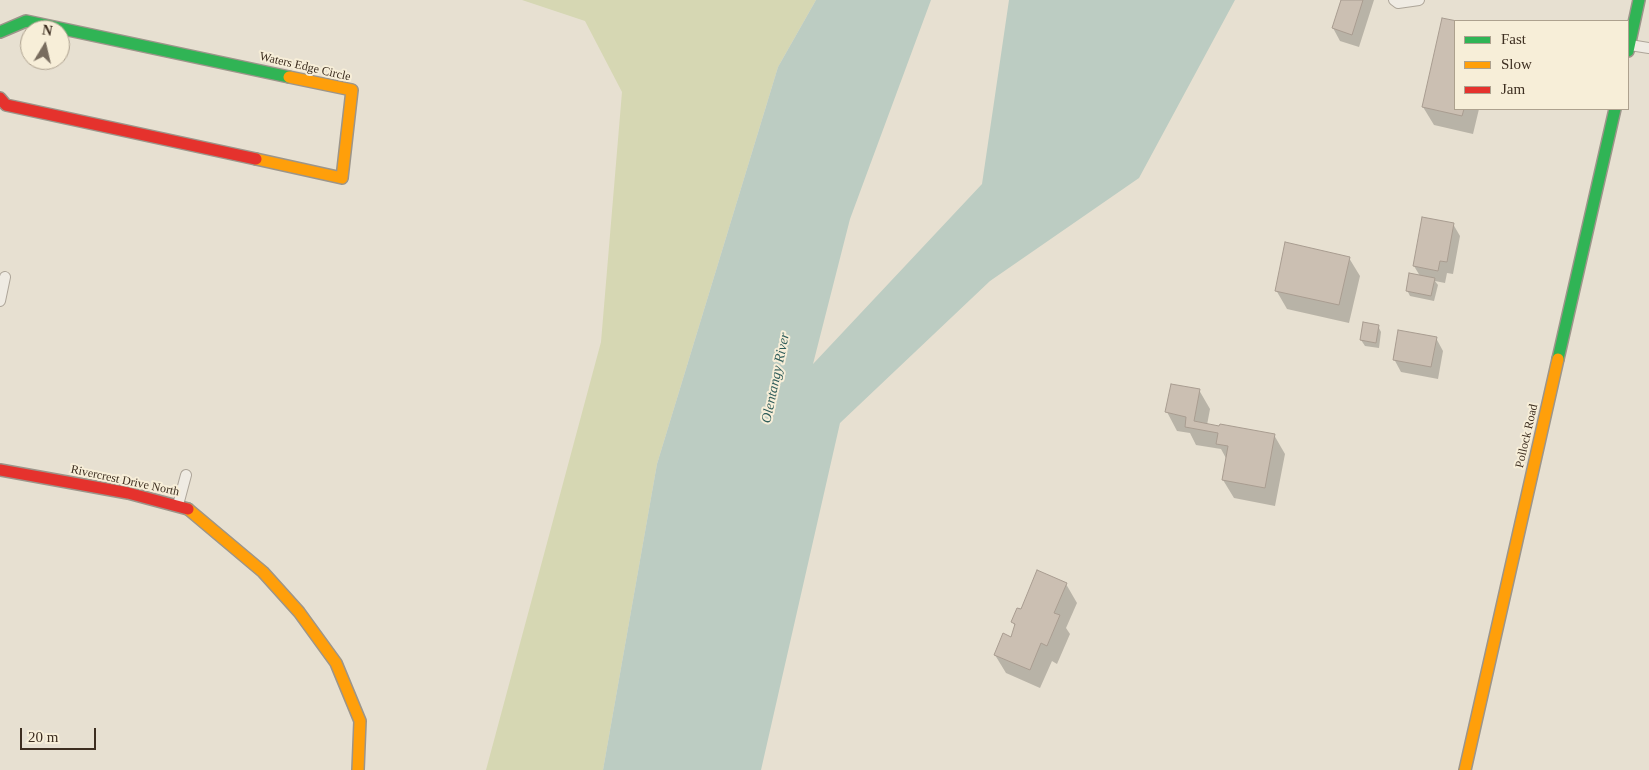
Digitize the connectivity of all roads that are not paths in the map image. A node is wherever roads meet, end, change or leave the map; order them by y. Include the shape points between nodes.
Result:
1 (1394, 0) edge
2 (1419, 0) edge
3 (1639, 0) edge
4 (0, 32) edge
5 (1629, 44) edge
6 (1629, 48) edge
7 (1649, 48) edge
8 (0, 98) edge
9 (1615, 110) edge
10 (5, 277) dead end
11 (0, 301) edge
12 (0, 470) edge
13 (186, 475) dead end
14 (178, 506) junction
15 (358, 770) edge
16 (1465, 770) edge

1 - 2 lane
3 - 5 street
4 - 8 street, Waters Edge Circle via 26,21 352,90 342,178 6,105
6 - 7 lane
9 - 16 street, Pollock Road
10 - 11 lane
12 - 14 street, Rivercrest Drive North via 128,493
13 - 14 lane
14 - 15 street, Rivercrest Drive North via 188,508 263,572 300,612 336,664 360,721

